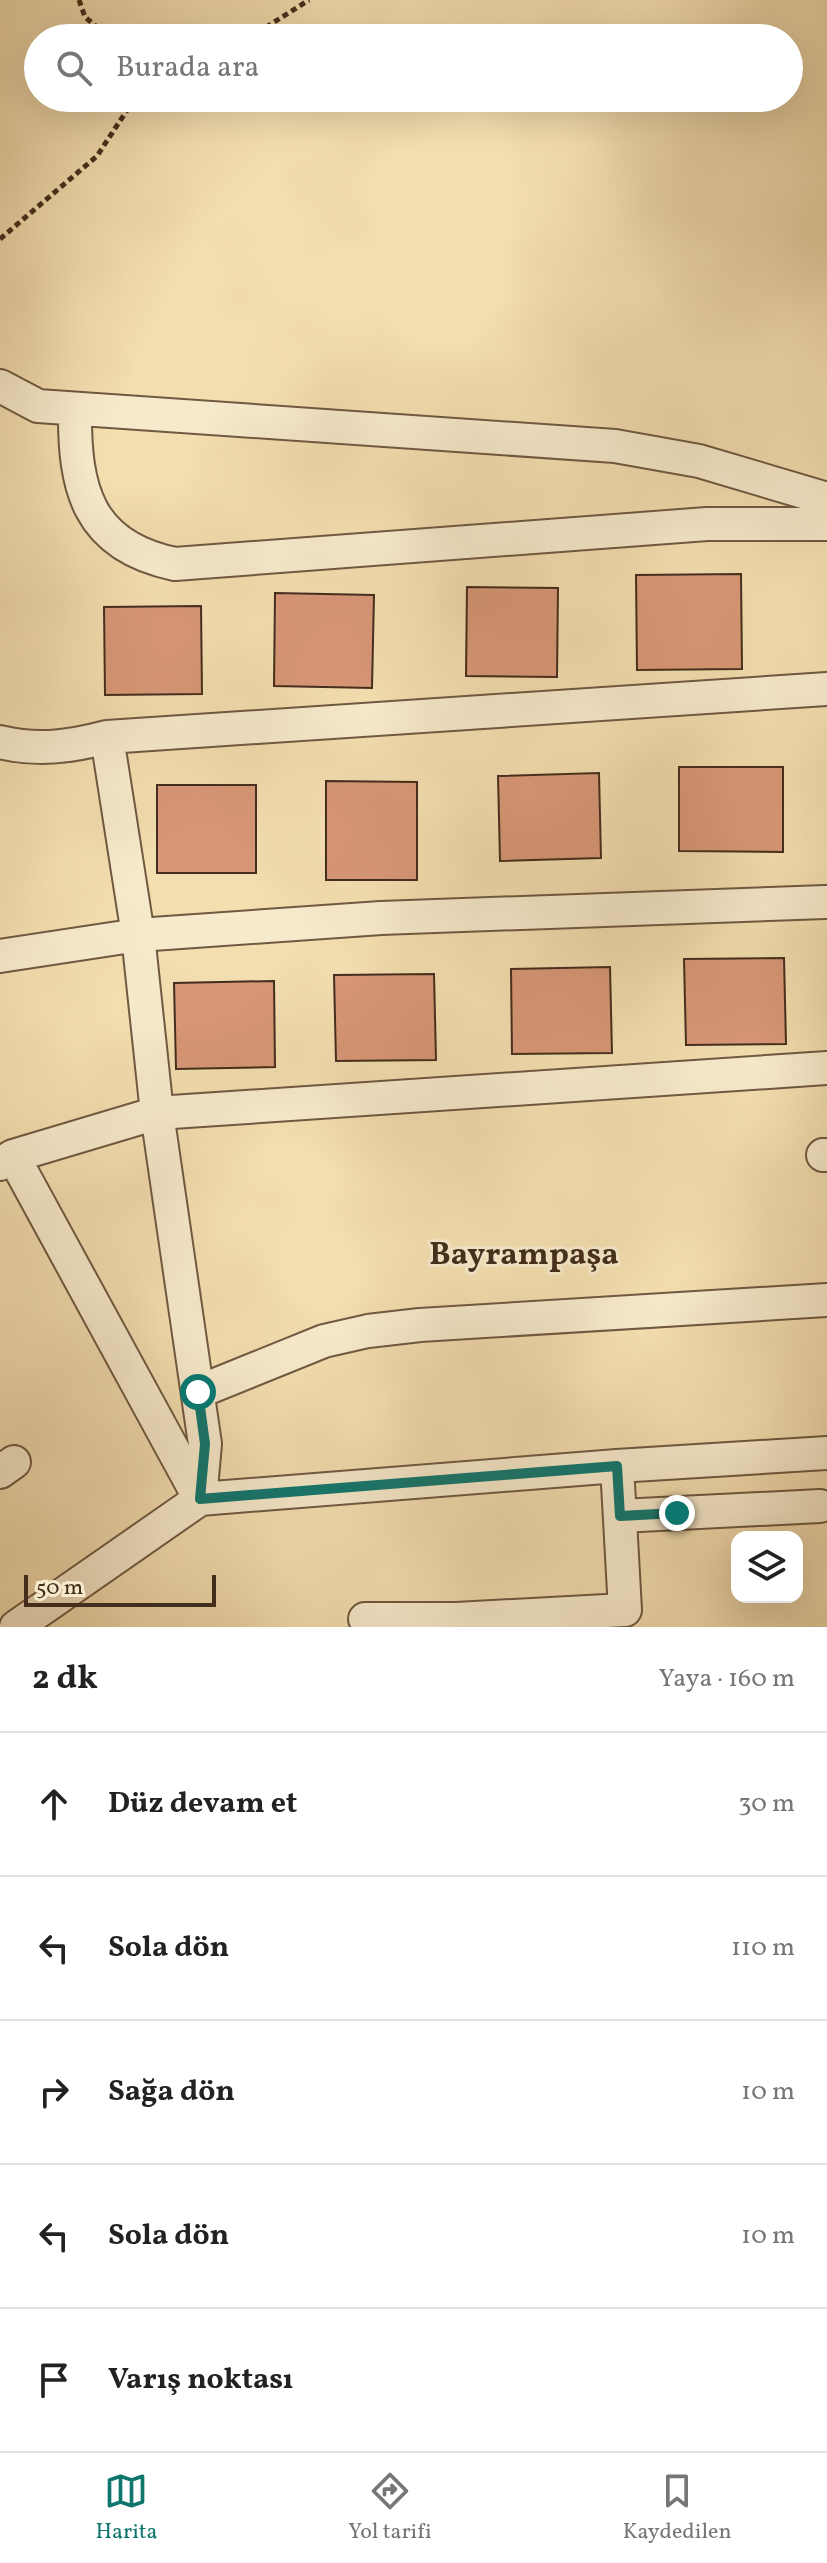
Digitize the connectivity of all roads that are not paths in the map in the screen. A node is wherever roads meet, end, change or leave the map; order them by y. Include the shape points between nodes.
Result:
1 (0, 386) edge
2 (75, 409) junction
3 (827, 499) edge
4 (827, 524) edge
5 (827, 689) edge
6 (107, 737) junction
7 (0, 742) edge
8 (825, 902) edge
9 (138, 935) junction
10 (0, 956) edge
11 (827, 1068) edge
12 (157, 1113) junction
13 (6, 1160) edge
14 (827, 1300) edge
15 (198, 1392) junction
16 (827, 1453) edge
17 (617, 1466) junction
18 (200, 1499) junction
19 (820, 1506) dead end
20 (620, 1516) junction
21 (365, 1619) dead end
22 (16, 1627) edge

1 - 2 street via 38,406
2 - 3 street via 615,446 699,461
2 - 4 street via 77,468 98,519 131,549 175,564 707,524
5 - 6 street
6 - 7 street via 47,749
6 - 9 street
8 - 9 street via 381,918
9 - 10 street
9 - 12 street
11 - 12 street
12 - 13 street
12 - 15 street
13 - 18 street
14 - 15 street via 368,1331 324,1341
15 - 18 street via 205,1444
16 - 17 street
17 - 18 street
17 - 20 street
18 - 22 street
19 - 20 street
20 - 21 street via 625,1610

